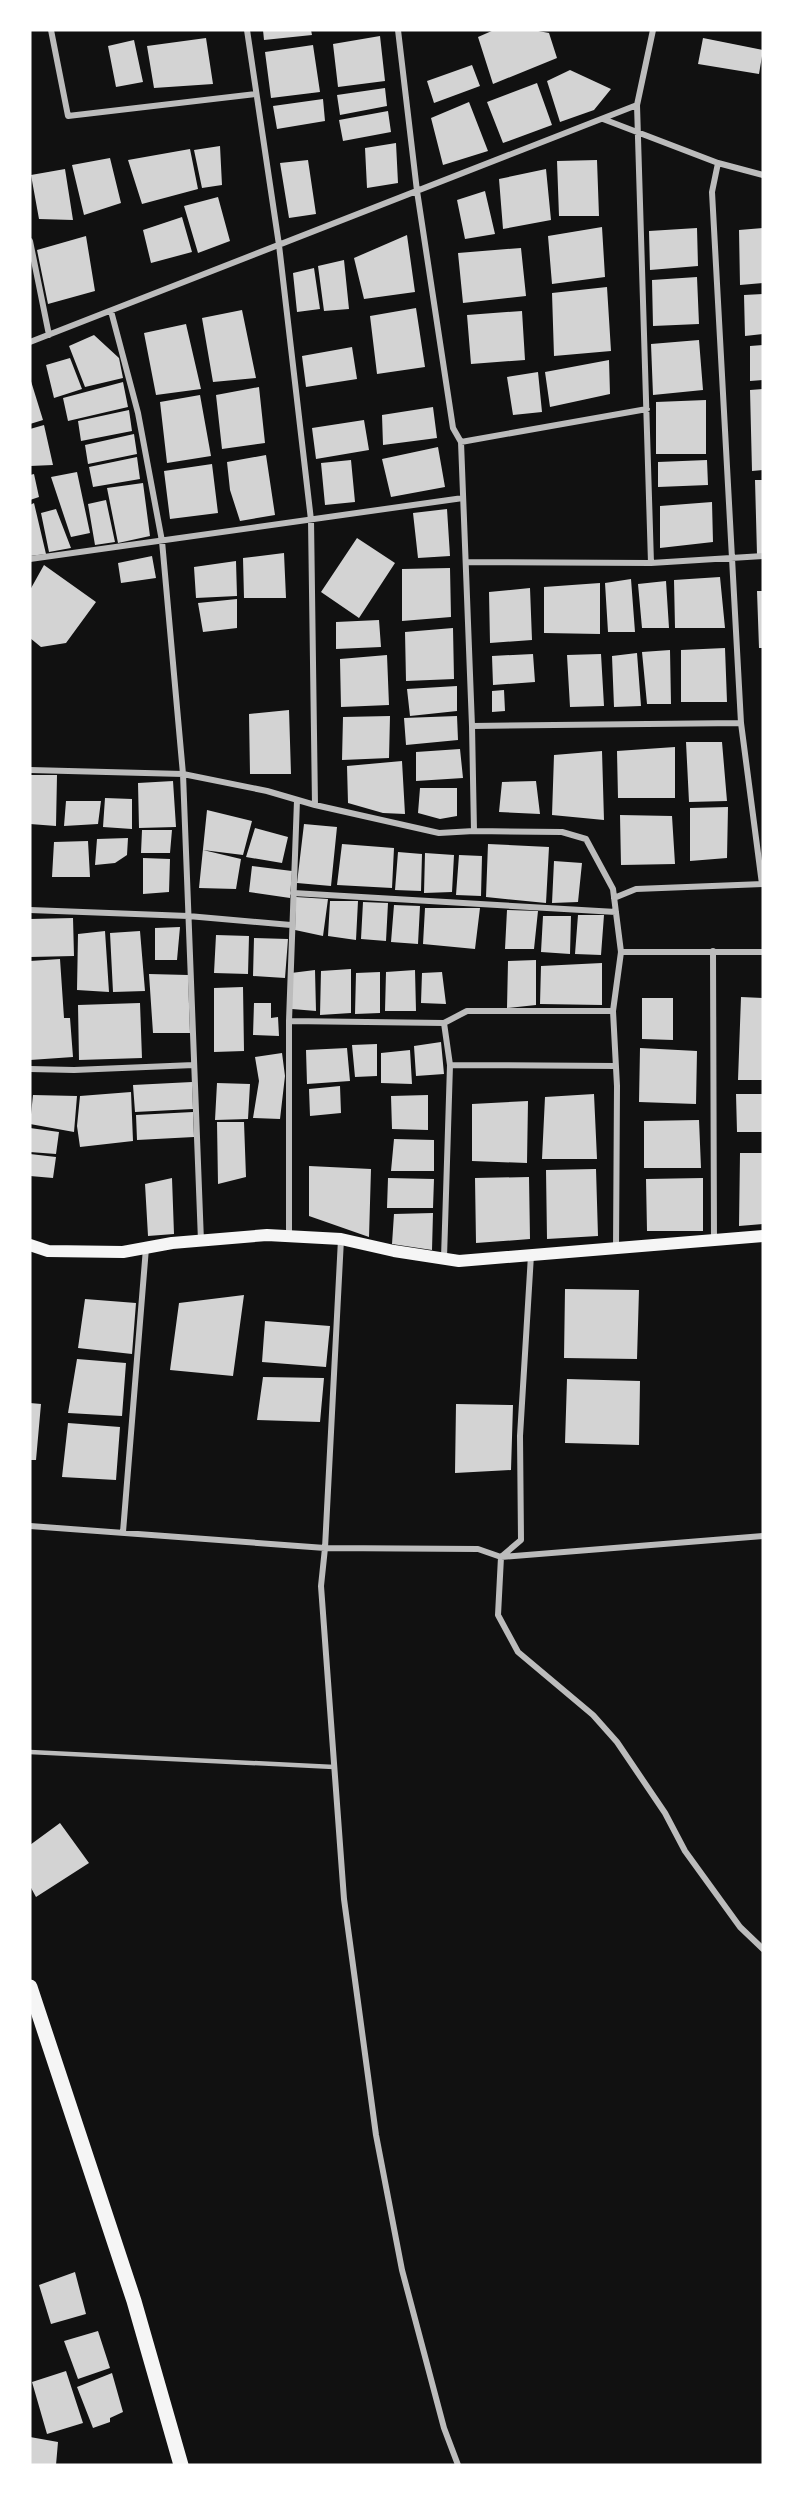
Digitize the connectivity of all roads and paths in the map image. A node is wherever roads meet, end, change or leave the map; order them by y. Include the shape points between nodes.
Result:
1 (51, 30) edge
2 (247, 30) edge
3 (398, 30) edge
4 (653, 30) edge
5 (256, 94) junction
6 (637, 105) junction
7 (603, 119) junction
8 (638, 131) junction
9 (718, 163) junction
10 (763, 175) edge
11 (417, 191) junction
12 (30, 241) edge
13 (279, 244) junction
14 (111, 311) junction
15 (49, 334) junction
16 (30, 342) edge
17 (646, 409) junction
18 (461, 442) junction
19 (464, 498) junction
20 (311, 520) junction
21 (162, 541) junction
22 (763, 556) edge
23 (731, 558) junction
24 (30, 560) edge
25 (466, 561) junction
26 (651, 563) junction
27 (741, 723) junction
28 (472, 726) junction
29 (30, 770) edge
30 (183, 774) junction
31 (297, 800) junction
32 (315, 805) junction
33 (474, 831) junction
34 (763, 884) edge
35 (292, 893) junction
36 (614, 897) junction
37 (30, 910) edge
38 (616, 912) junction
39 (188, 916) junction
40 (291, 925) junction
41 (621, 951) junction
42 (713, 951) junction
43 (763, 952) edge
44 (613, 1011) junction
45 (289, 1021) junction
46 (444, 1023) junction
47 (194, 1065) junction
48 (450, 1065) junction
49 (615, 1066) junction
50 (30, 1069) edge
51 (289, 1236) junction
52 (762, 1238) edge
53 (340, 1239) junction
54 (714, 1240) junction
55 (201, 1241) junction
56 (30, 1245) edge
57 (146, 1248) junction
58 (616, 1248) junction
59 (531, 1255) junction
60 (444, 1258) junction
61 (30, 1526) edge
62 (123, 1532) junction
63 (763, 1536) edge
64 (325, 1548) junction
65 (501, 1557) junction
66 (30, 1752) edge
67 (334, 1767) junction
68 (763, 1949) edge
69 (30, 1987) edge
70 (181, 2465) edge
71 (458, 2465) edge

1 - 5 street via 68,116
2 - 5 street
3 - 11 street
4 - 6 street
5 - 13 street
6 - 7 street
6 - 8 street
7 - 8 street
7 - 11 street
8 - 9 street
8 - 17 street
9 - 10 street
9 - 23 street via 712,192
11 - 13 street
11 - 18 street via 453,428
12 - 15 street
13 - 14 street
13 - 20 street
14 - 15 street
14 - 21 street via 138,413
15 - 16 street
17 - 18 street
17 - 26 street
18 - 19 street
19 - 20 street
19 - 25 street
20 - 21 street
20 - 32 street
21 - 24 street
21 - 30 street
22 - 23 street
23 - 26 street
23 - 27 street
25 - 26 street
25 - 28 street
27 - 28 street
27 - 34 street
28 - 33 street
29 - 30 street
30 - 31 street
30 - 39 street
31 - 32 street
31 - 35 street
32 - 33 street via 439,833
33 - 36 street via 562,832 586,838
34 - 36 street via 636,889
35 - 38 street
35 - 40 street
36 - 38 street
37 - 39 street
38 - 41 street
39 - 40 street
39 - 47 street
40 - 45 street
41 - 42 street
41 - 44 street
42 - 43 street
42 - 54 street
44 - 46 street via 466,1011
44 - 49 street
45 - 46 street
45 - 51 street
46 - 48 street
47 - 50 street
47 - 55 street
48 - 49 street
48 - 60 street
49 - 58 street
51 - 53 main road
51 - 55 main road
52 - 54 main road
53 - 60 main road
53 - 64 street
54 - 58 main road
55 - 57 main road
56 - 57 main road via 48,1251 123,1252
57 - 62 street
58 - 59 main road
59 - 60 main road via 459,1261
59 - 65 street via 520,1436 521,1540
61 - 62 street
62 - 64 street
63 - 65 street
64 - 65 street via 478,1549
64 - 67 street via 321,1586
65 - 68 street via 498,1615 518,1652 593,1715 617,1742 685,1851 740,1927
66 - 67 lane
67 - 71 street via 344,1899 376,2135 402,2270 444,2428
69 - 70 main road via 134,2301

